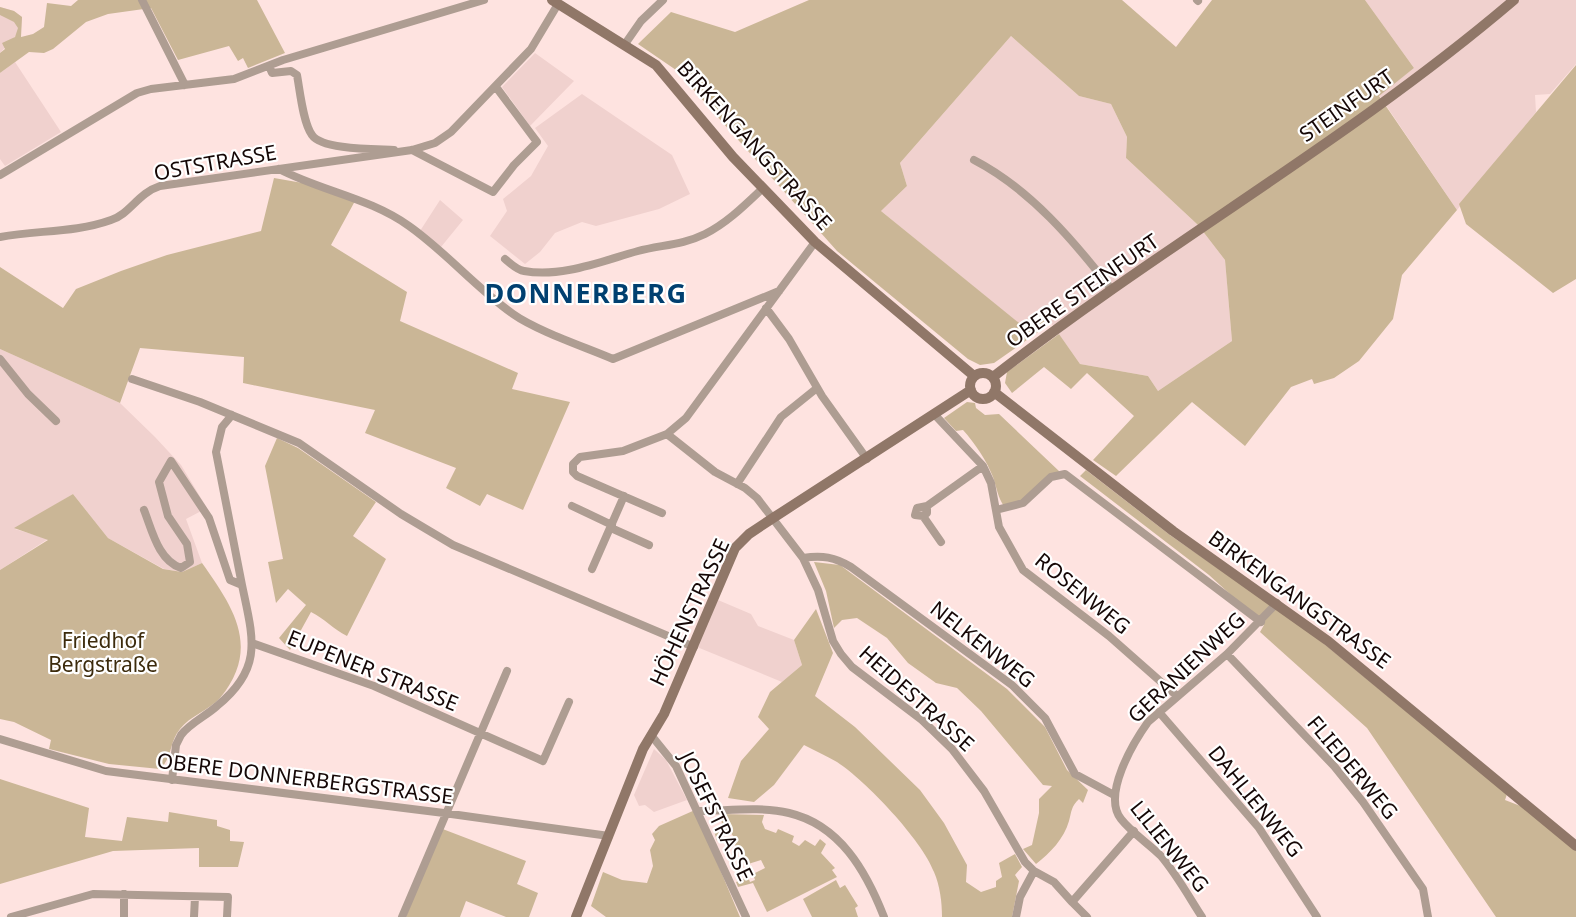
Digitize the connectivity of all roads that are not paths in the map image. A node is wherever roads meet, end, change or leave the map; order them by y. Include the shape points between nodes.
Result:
1 (142, 0) edge
2 (484, 0) edge
3 (663, 0) edge
4 (1514, 0) edge
5 (555, 2) edge
6 (625, 44) junction
7 (269, 66) junction
8 (185, 85) junction
9 (496, 87) junction
10 (408, 150) junction
11 (974, 160) dead end
12 (278, 169) junction
13 (0, 175) edge
14 (763, 188) junction
15 (1194, 235) joint
16 (0, 237) edge
17 (816, 242) junction
18 (505, 260) dead end
19 (1112, 290) junction
20 (779, 291) junction
21 (766, 308) junction
22 (0, 359) edge
23 (974, 376) junction
24 (993, 377) junction
25 (132, 380) dead end
26 (817, 388) junction
27 (971, 390) junction
28 (994, 392) junction
29 (934, 414) junction
30 (232, 415) junction
31 (56, 421) dead end
32 (667, 434) junction
33 (867, 459) junction
34 (983, 466) junction
35 (737, 484) junction
36 (624, 496) junction
37 (572, 506) dead end
38 (144, 510) dead end
39 (996, 510) junction
40 (662, 513) dead end
41 (773, 518) junction
42 (611, 527) junction
43 (941, 542) dead end
44 (649, 545) dead end
45 (803, 558) junction
46 (592, 569) dead end
47 (242, 585) junction
48 (1277, 603) junction
49 (1261, 622) junction
50 (252, 643) junction
51 (694, 647) junction
52 (1227, 654) junction
53 (507, 671) dead end
54 (1178, 696) junction
55 (569, 702) dead end
56 (1159, 712) junction
57 (479, 733) junction
58 (651, 735) junction
59 (0, 739) edge
60 (172, 780) junction
61 (1114, 795) junction
62 (697, 811) junction
63 (444, 813) junction
64 (1134, 831) junction
65 (609, 836) junction
66 (1576, 846) edge
67 (1034, 871) junction
68 (124, 894) junction
69 (195, 897) junction
70 (1072, 902) junction
71 (11, 917) edge
72 (124, 917) edge
73 (194, 917) edge
74 (227, 917) edge
75 (402, 917) edge
76 (576, 917) edge
77 (746, 917) edge
78 (884, 917) edge
79 (1016, 917) edge
80 (1087, 917) edge
81 (1202, 917) edge
82 (1317, 917) edge
83 (1428, 917) edge

1 - 8 street
2 - 7 street
3 - 6 street
4 - 15 street, STEINFURT via 1393,97
5 - 6 street, BIRKENGANGSTRASSE
5 - 9 street, OSTSTRASSE via 531,49
6 - 14 street, BIRKENGANGSTRASSE via 668,78
7 - 8 street via 234,80
7 - 10 street via 272,74 297,75 309,131 316,141
8 - 13 street via 152,89 125,99
9 - 10 street, OSTSTRASSE via 442,138
9 - 10 street via 537,142 493,192
10 - 12 street, OSTSTRASSE
11 - 19 street via 1055,223
12 - 16 street, OSTSTRASSE via 160,186 143,194 111,220 44,234
12 - 20 street via 398,219 514,314 613,359
14 - 17 street, BIRKENGANGSTRASSE
14 - 18 street via 732,216 687,242 596,264 536,273 521,271
15 - 19 street, OBERE STEINFURT
17 - 20 street
17 - 23 street, BIRKENGANGSTRASSE
19 - 24 street, OBERE STEINFURT
20 - 21 street
21 - 26 street
21 - 32 street via 686,418
22 - 31 street
23 - 24 street via 985,373
23 - 27 street
24 - 28 street
25 - 30 street
26 - 33 street
26 - 35 street via 781,417
27 - 28 street via 982,399
27 - 29 street, HÖHENSTRASSE
28 - 48 street, BIRKENGANGSTRASSE via 1173,531
29 - 33 street, HÖHENSTRASSE
29 - 34 street, ROSENWEG
30 - 47 street via 222,428 216,452
30 - 51 street via 309,448 401,514 453,545
32 - 35 street, HEIDESTRASSE via 715,472
32 - 36 street via 623,451 576,460 572,468 577,476
33 - 41 street, HÖHENSTRASSE
34 - 39 street, ROSENWEG
34 - 43 street via 914,512 923,516
35 - 41 street, HEIDESTRASSE via 757,498
36 - 40 street
36 - 42 street
37 - 42 street
38 - 47 street via 160,549 171,564 181,568 190,562 188,544 168,516 159,482 171,461 209,518 230,580
39 - 49 street via 1023,503 1051,477 1065,474
39 - 54 street, ROSENWEG via 1004,538 1023,570 1109,636
41 - 45 street, HEIDESTRASSE
41 - 51 street, HÖHENSTRASSE via 735,548
42 - 44 street
42 - 46 street
45 - 61 street, NELKENWEG via 837,558 1011,686 1045,718 1075,774
45 - 67 street, HEIDESTRASSE via 818,590 832,641 841,654 952,748 984,790
47 - 50 street
48 - 49 street, GERANIENWEG
48 - 66 street, BIRKENGANGSTRASSE via 1419,713
49 - 52 street, GERANIENWEG
50 - 57 street, EUPENER STRASSE via 374,686
50 - 60 street via 251,663 238,687 181,735 174,754
51 - 58 street, HÖHENSTRASSE
52 - 54 street, GERANIENWEG
52 - 83 street, FLIEDERWEG via 1334,766 1363,802 1423,889
53 - 57 street, EUPENER STRASSE
54 - 56 street, GERANIENWEG
55 - 57 street, EUPENER STRASSE via 543,761
56 - 61 street, GERANIENWEG via 1138,735
56 - 82 street, DAHLIENWEG via 1259,828
57 - 63 street, EUPENER STRASSE
58 - 62 street, JOSEFSTRASSE via 670,756
58 - 65 street, HÖHENSTRASSE
59 - 60 street, OBERE DONNERBERGSTRASSE via 106,771
60 - 63 street, OBERE DONNERBERGSTRASSE
61 - 64 street, LILIENWEG via 1118,814
62 - 77 street, JOSEFSTRASSE
62 - 78 street via 787,813 820,825 852,855
63 - 65 street, OBERE DONNERBERGSTRASSE
63 - 75 street, EUPENER STRASSE
64 - 70 street
64 - 81 street, LILIENWEG via 1169,867
65 - 76 street, HÖHENSTRASSE
67 - 70 street, HEIDESTRASSE via 1047,877
67 - 79 street via 1020,897
68 - 69 street
68 - 71 street via 89,894
68 - 72 street
69 - 73 street
69 - 74 street via 228,897
70 - 80 street, HEIDESTRASSE

